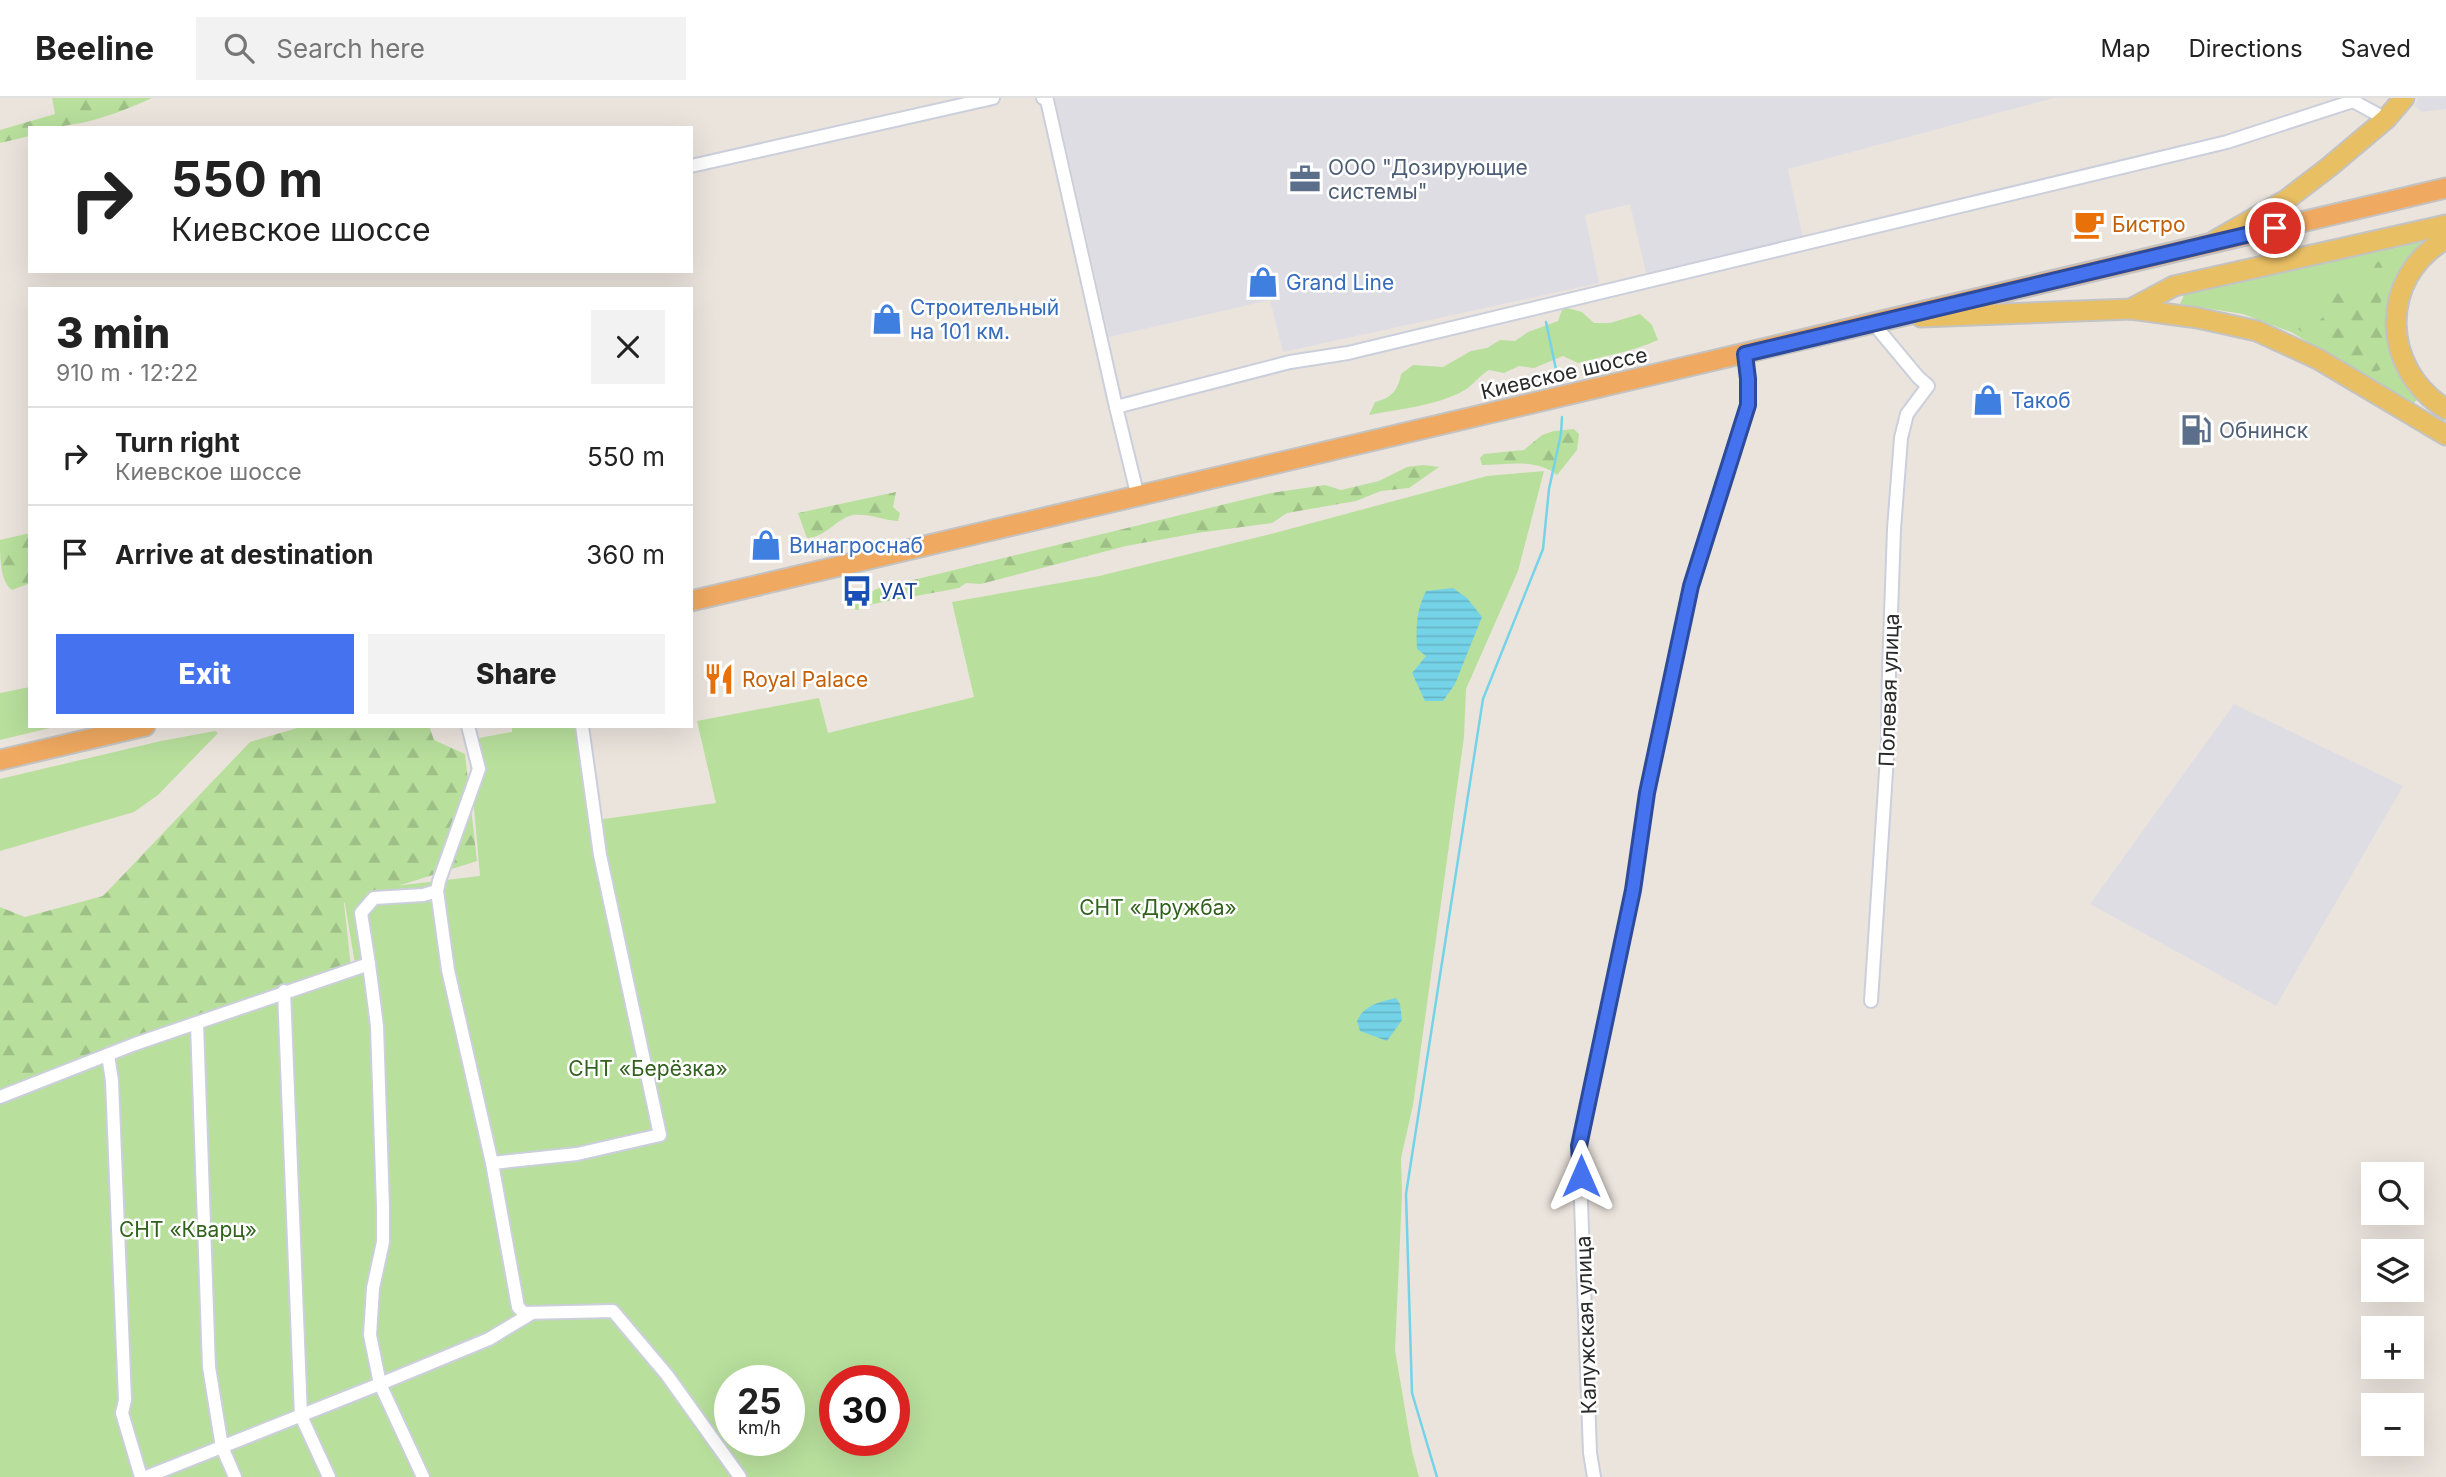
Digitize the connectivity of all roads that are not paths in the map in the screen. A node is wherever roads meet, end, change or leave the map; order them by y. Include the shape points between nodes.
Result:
1 (993, 98) edge
2 (1043, 98) edge
3 (2404, 98) edge
4 (2353, 100) edge
5 (2386, 119) junction
6 (693, 166) edge
7 (2446, 188) edge
8 (2446, 225) edge
9 (2446, 239) edge
10 (2209, 243) junction
11 (2131, 309) junction
12 (1899, 317) junction
13 (1873, 323) junction
14 (1745, 354) junction
15 (1116, 407) junction
16 (2446, 410) edge
17 (2446, 435) edge
18 (1138, 497) junction
19 (693, 601) edge
20 (136, 728) edge
21 (468, 728) edge
22 (582, 728) edge
23 (0, 760) edge
24 (437, 891) junction
25 (369, 964) junction
26 (284, 991) junction
27 (1871, 1001) dead end
28 (197, 1024) junction
29 (108, 1055) junction
30 (0, 1097) edge
31 (492, 1163) junction
32 (533, 1313) junction
33 (380, 1384) junction
34 (302, 1416) junction
35 (222, 1447) junction
36 (734, 1475) edge
37 (141, 1477) edge
38 (146, 1477) edge
39 (236, 1477) edge
40 (329, 1477) edge
41 (423, 1477) edge
42 (1594, 1477) edge

1 - 6 street
2 - 15 street
3 - 5 main road
4 - 5 street
4 - 15 street via 2227,142
5 - 10 main road via 2286,200
7 - 10 highway, Киевское шоссе
8 - 11 main road via 2174,286
9 - 16 main road via 2408,279 2395,324 2402,359 2435,403
10 - 12 highway, Киевское шоссе
11 - 12 main road
11 - 17 main road via 2257,331 2318,359
12 - 13 highway, Киевское шоссе
13 - 14 highway, Киевское шоссе
13 - 27 street, Полевая улица via 1928,386 1907,414 1901,438
14 - 18 highway, Киевское шоссе
14 - 42 street, Калужская улица via 1748,405 1691,586 1579,1146
15 - 18 street
18 - 19 highway, Киевское шоссе
20 - 23 highway
21 - 24 street via 478,769
22 - 31 street via 600,855 660,1135 577,1154
24 - 25 street via 374,898 361,913
24 - 31 street via 448,970
25 - 26 street
25 - 33 street via 377,1026 383,1207 383,1242 373,1288 370,1335
26 - 28 street
26 - 34 street
28 - 29 street
28 - 35 street via 209,1367
29 - 30 street
29 - 37 street via 122,1413
31 - 32 street via 518,1307
32 - 33 street via 489,1339
32 - 36 street via 613,1311 667,1374
33 - 34 street
33 - 41 street
34 - 35 street
34 - 40 street
35 - 38 street
35 - 39 street

